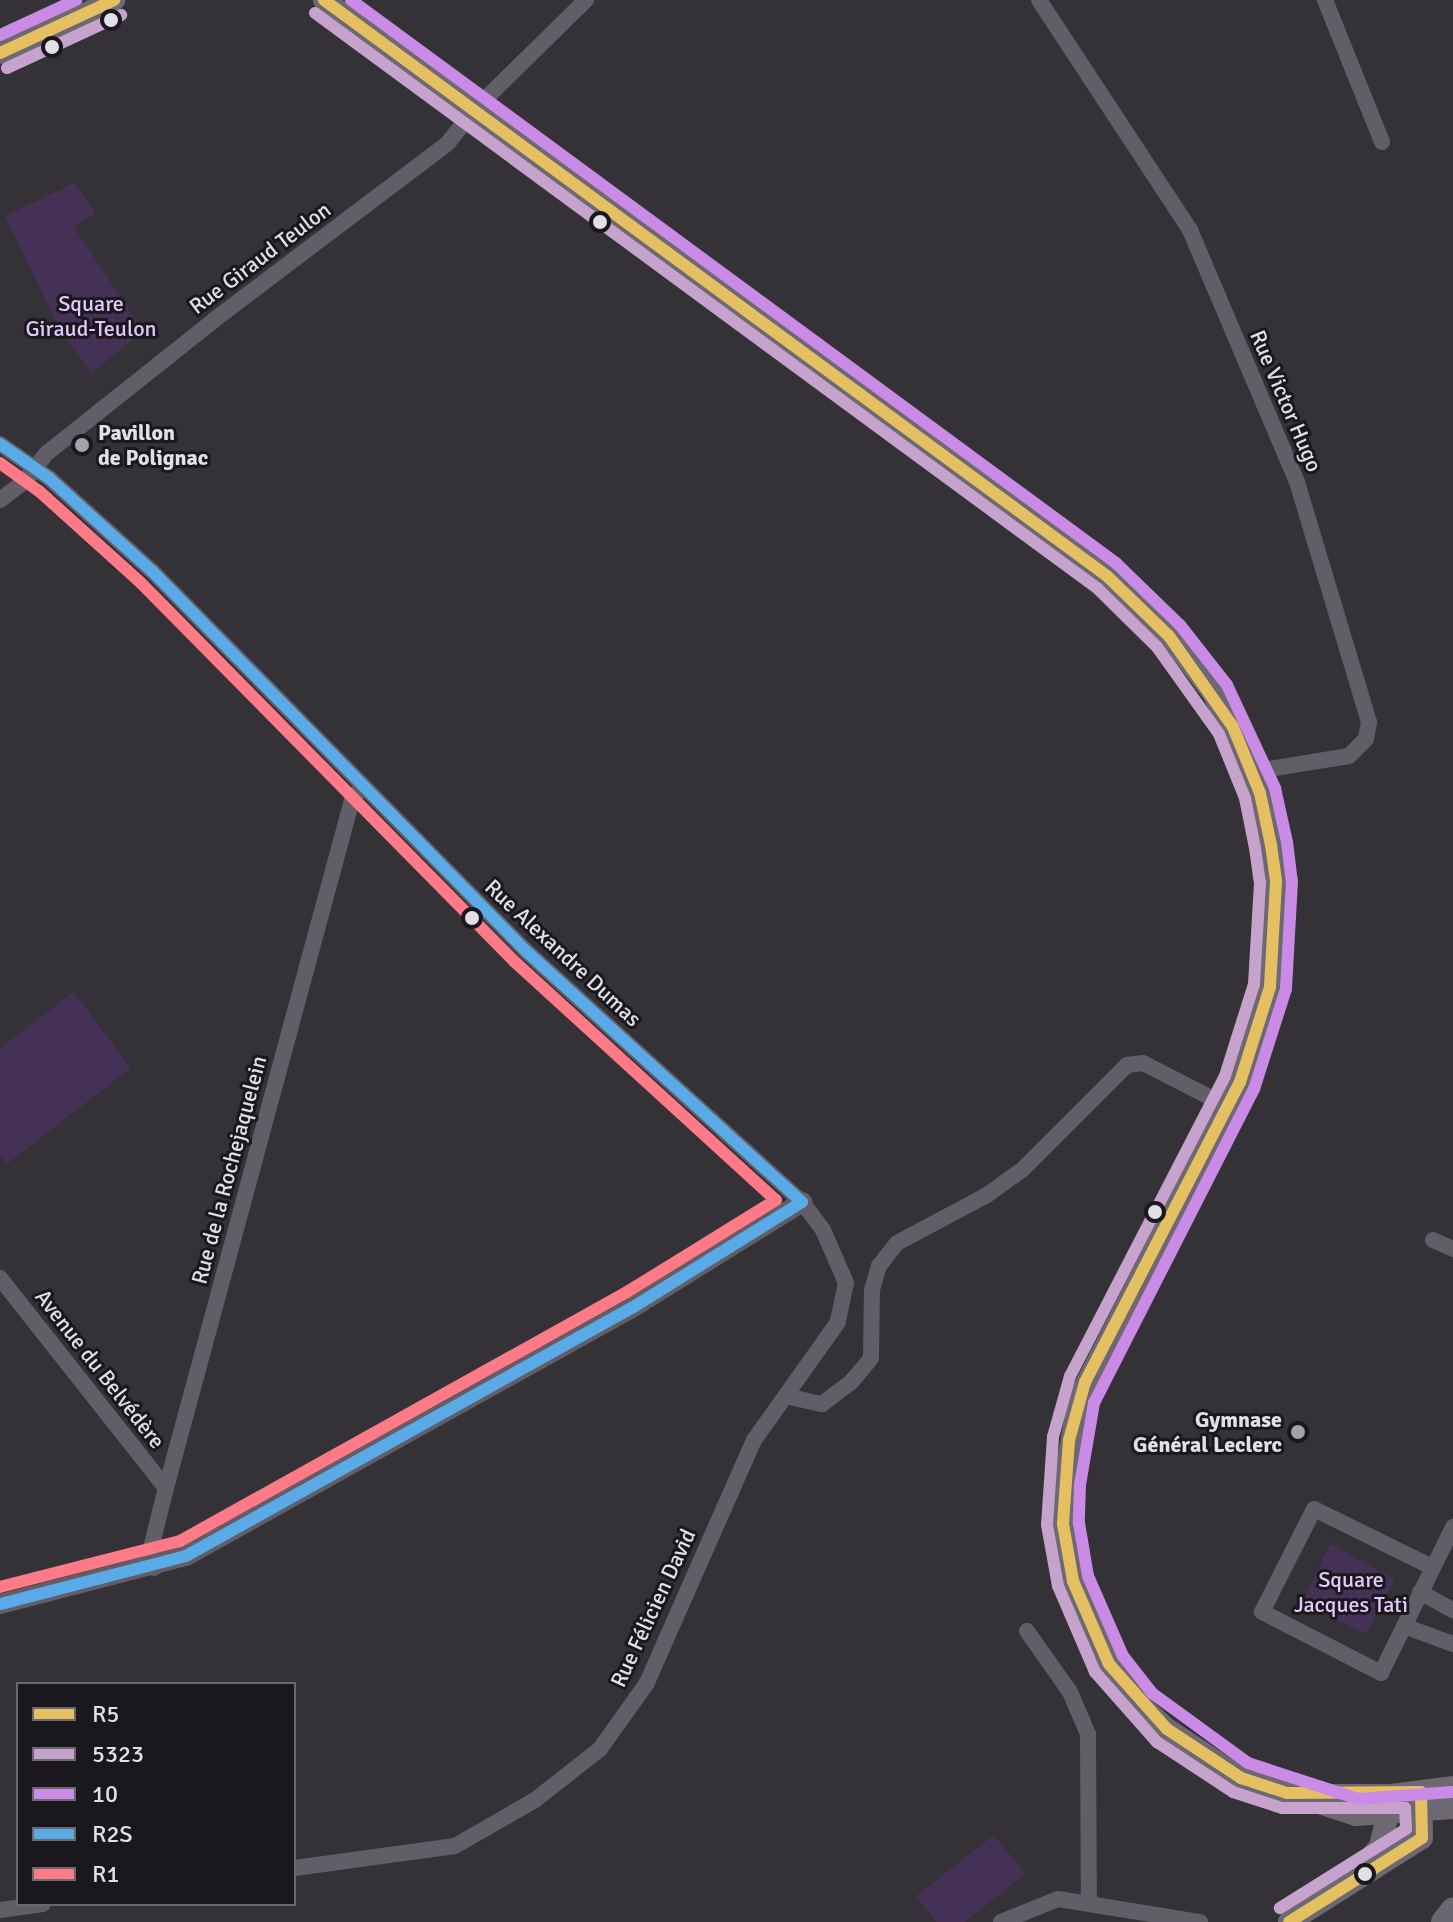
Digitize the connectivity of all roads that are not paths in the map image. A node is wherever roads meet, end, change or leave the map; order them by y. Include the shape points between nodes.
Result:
1 (114, 0) edge
2 (324, 0) edge
3 (586, 0) edge
4 (1039, 0) edge
5 (1325, 0) edge
6 (0, 53) edge
7 (472, 112) junction
8 (1382, 142) dead end
9 (0, 444) edge
10 (34, 468) junction
11 (0, 500) edge
12 (1251, 772) junction
13 (361, 787) junction
14 (1227, 1106) junction
15 (802, 1202) junction
16 (1433, 1240) dead end
17 (1453, 1249) edge
18 (0, 1278) edge
19 (786, 1396) junction
20 (166, 1488) junction
21 (1453, 1527) edge
22 (1432, 1567) junction
23 (154, 1568) junction
24 (1420, 1592) junction
25 (0, 1604) edge
26 (1453, 1610) edge
27 (1404, 1626) junction
28 (1027, 1631) dead end
29 (1453, 1644) edge
30 (1453, 1787) edge
31 (1423, 1803) junction
32 (1390, 1806) junction
33 (1453, 1808) edge
34 (296, 1868) edge
35 (1337, 1889) junction
36 (1089, 1901) junction
37 (29, 1906) edge
38 (1453, 1909) edge
39 (0, 1910) edge
40 (1157, 1917) edge
41 (1001, 1922) edge
42 (1200, 1922) edge
43 (1289, 1922) edge
44 (1443, 1922) edge

1 - 6 main road
2 - 7 main road
3 - 7 street, Rue Giraud Teulon
4 - 12 street, Rue Victor Hugo via 1190,230 1297,482 1369,722 1366,739 1349,756
5 - 8 street
7 - 10 street, Rue Giraud Teulon via 448,143 214,320
7 - 12 main road via 1107,576 1198,671 1233,727
9 - 10 street, Rue Alexandre Dumas
10 - 11 street, Rue Giraud Teulon
10 - 13 street, Rue Alexandre Dumas via 152,571
12 - 14 main road via 1274,870 1270,987 1251,1052
13 - 15 street, Rue Alexandre Dumas via 526,951
13 - 20 street, Rue de la Rochejaquelein via 352,800
14 - 19 street via 1143,1063 1127,1065 1023,1169 987,1195 897,1243 879,1266 872,1290 871,1358 852,1381 822,1404
14 - 32 main road via 1085,1382 1069,1440 1063,1524 1080,1603 1109,1664 1140,1704 1167,1729 1241,1778 1356,1815
15 - 19 street, Rue Alexandre Dumas via 823,1230 846,1283 838,1322
15 - 23 street via 635,1306 186,1556
16 - 17 street
18 - 20 street, Avenue du Belvédère
19 - 34 street, Rue Félicien David via 754,1440 647,1683 600,1749 535,1800 455,1846
20 - 23 street, Rue de la Rochejaquelein via 150,1552
21 - 22 street
22 - 24 street
22 - 27 street via 1314,1509 1262,1612 1381,1673
23 - 25 street
24 - 26 street
24 - 27 street
27 - 29 street
28 - 36 street via 1070,1692 1088,1734
30 - 31 main road
31 - 32 main road
31 - 33 main road
31 - 35 main road via 1422,1838
32 - 35 main road via 1374,1857
35 - 43 main road
36 - 40 street
36 - 41 street via 1058,1899
37 - 39 street
38 - 44 main road
40 - 42 street

